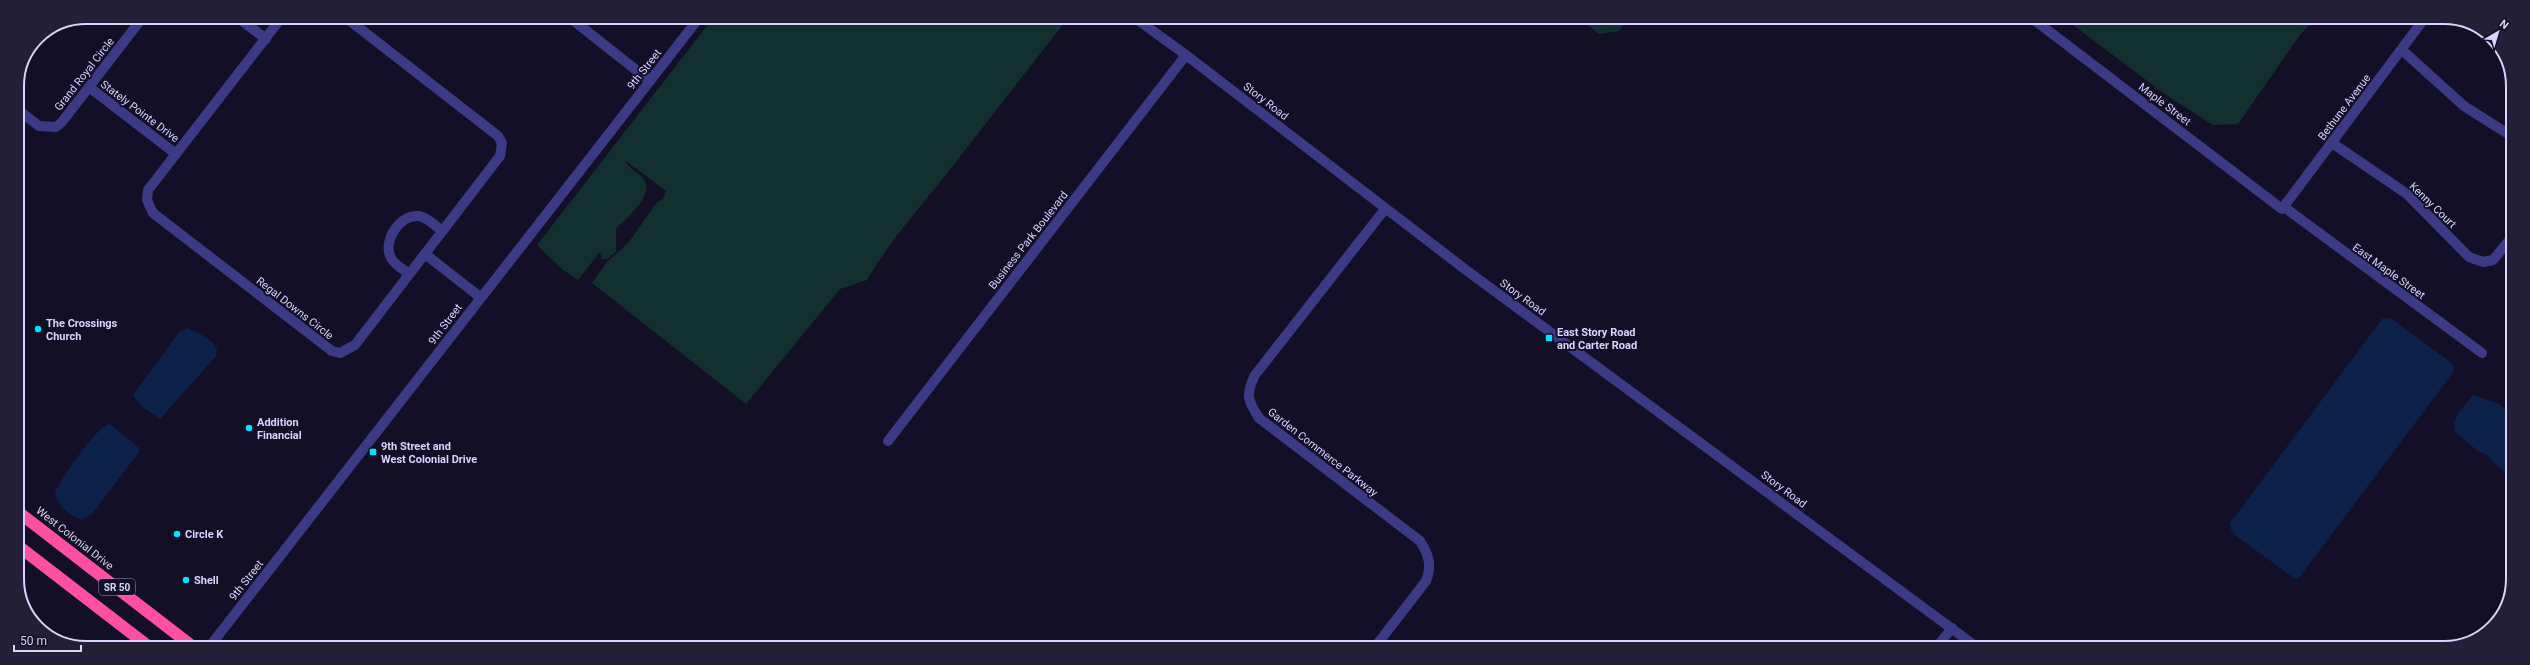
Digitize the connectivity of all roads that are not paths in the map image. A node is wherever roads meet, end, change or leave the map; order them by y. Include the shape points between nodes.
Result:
1 (138, 24) edge
2 (246, 24) edge
3 (277, 24) edge
4 (354, 24) edge
5 (577, 24) edge
6 (694, 24) edge
7 (1143, 24) edge
8 (2040, 24) edge
9 (2420, 24) edge
10 (266, 39) junction
11 (2402, 50) junction
12 (1186, 55) junction
13 (650, 81) junction
14 (89, 88) junction
15 (24, 114) edge
16 (2506, 133) edge
17 (2332, 143) junction
18 (176, 154) junction
19 (2283, 208) junction
20 (1385, 209) junction
21 (442, 232) junction
22 (2506, 244) edge
23 (425, 254) junction
24 (409, 274) junction
25 (480, 297) junction
26 (2482, 352) dead end
27 (888, 441) dead end
28 (24, 516) edge
29 (24, 550) edge
30 (1952, 628) junction
31 (142, 641) edge
32 (186, 641) edge
33 (214, 641) edge
34 (1380, 641) edge
35 (1942, 641) edge
36 (1969, 641) edge

1 - 14 street, Grand Royal Circle
2 - 10 street
3 - 10 street, Regal Downs Circle
4 - 21 street, Regal Downs Circle via 498,136 502,143 500,156
5 - 13 street
6 - 13 street, 9th Street
7 - 12 street, Story Road
8 - 19 street, Maple Street
9 - 11 street, Bethune Avenue
10 - 18 street, Regal Downs Circle
11 - 16 street via 2464,106
11 - 17 street, Bethune Avenue
12 - 20 street, Story Road
12 - 27 street, Business Park Boulevard
13 - 25 street, 9th Street
14 - 15 street, Grand Royal Circle via 56,127 39,126
14 - 18 street, Stately Pointe Drive
17 - 19 street, Bethune Avenue
17 - 22 street, Kenny Court via 2407,194 2469,257 2483,262 2493,260
18 - 24 street, Regal Downs Circle via 148,190 146,200 153,214 332,351 340,353 355,345
19 - 26 street, East Maple Street
20 - 30 street, Story Road
20 - 34 street, Garden Commerce Parkway via 1255,376 1248,390 1250,403 1259,418 1420,541 1428,554 1430,570 1426,581
21 - 23 street, Regal Downs Circle
21 - 24 street via 420,216 410,216 388,240 387,249 391,259
23 - 24 street, Regal Downs Circle
23 - 25 street
25 - 33 street, 9th Street
28 - 32 highway, West Colonial Drive / SR 50
29 - 31 highway, SR 50
30 - 35 street
30 - 36 street, Story Road

